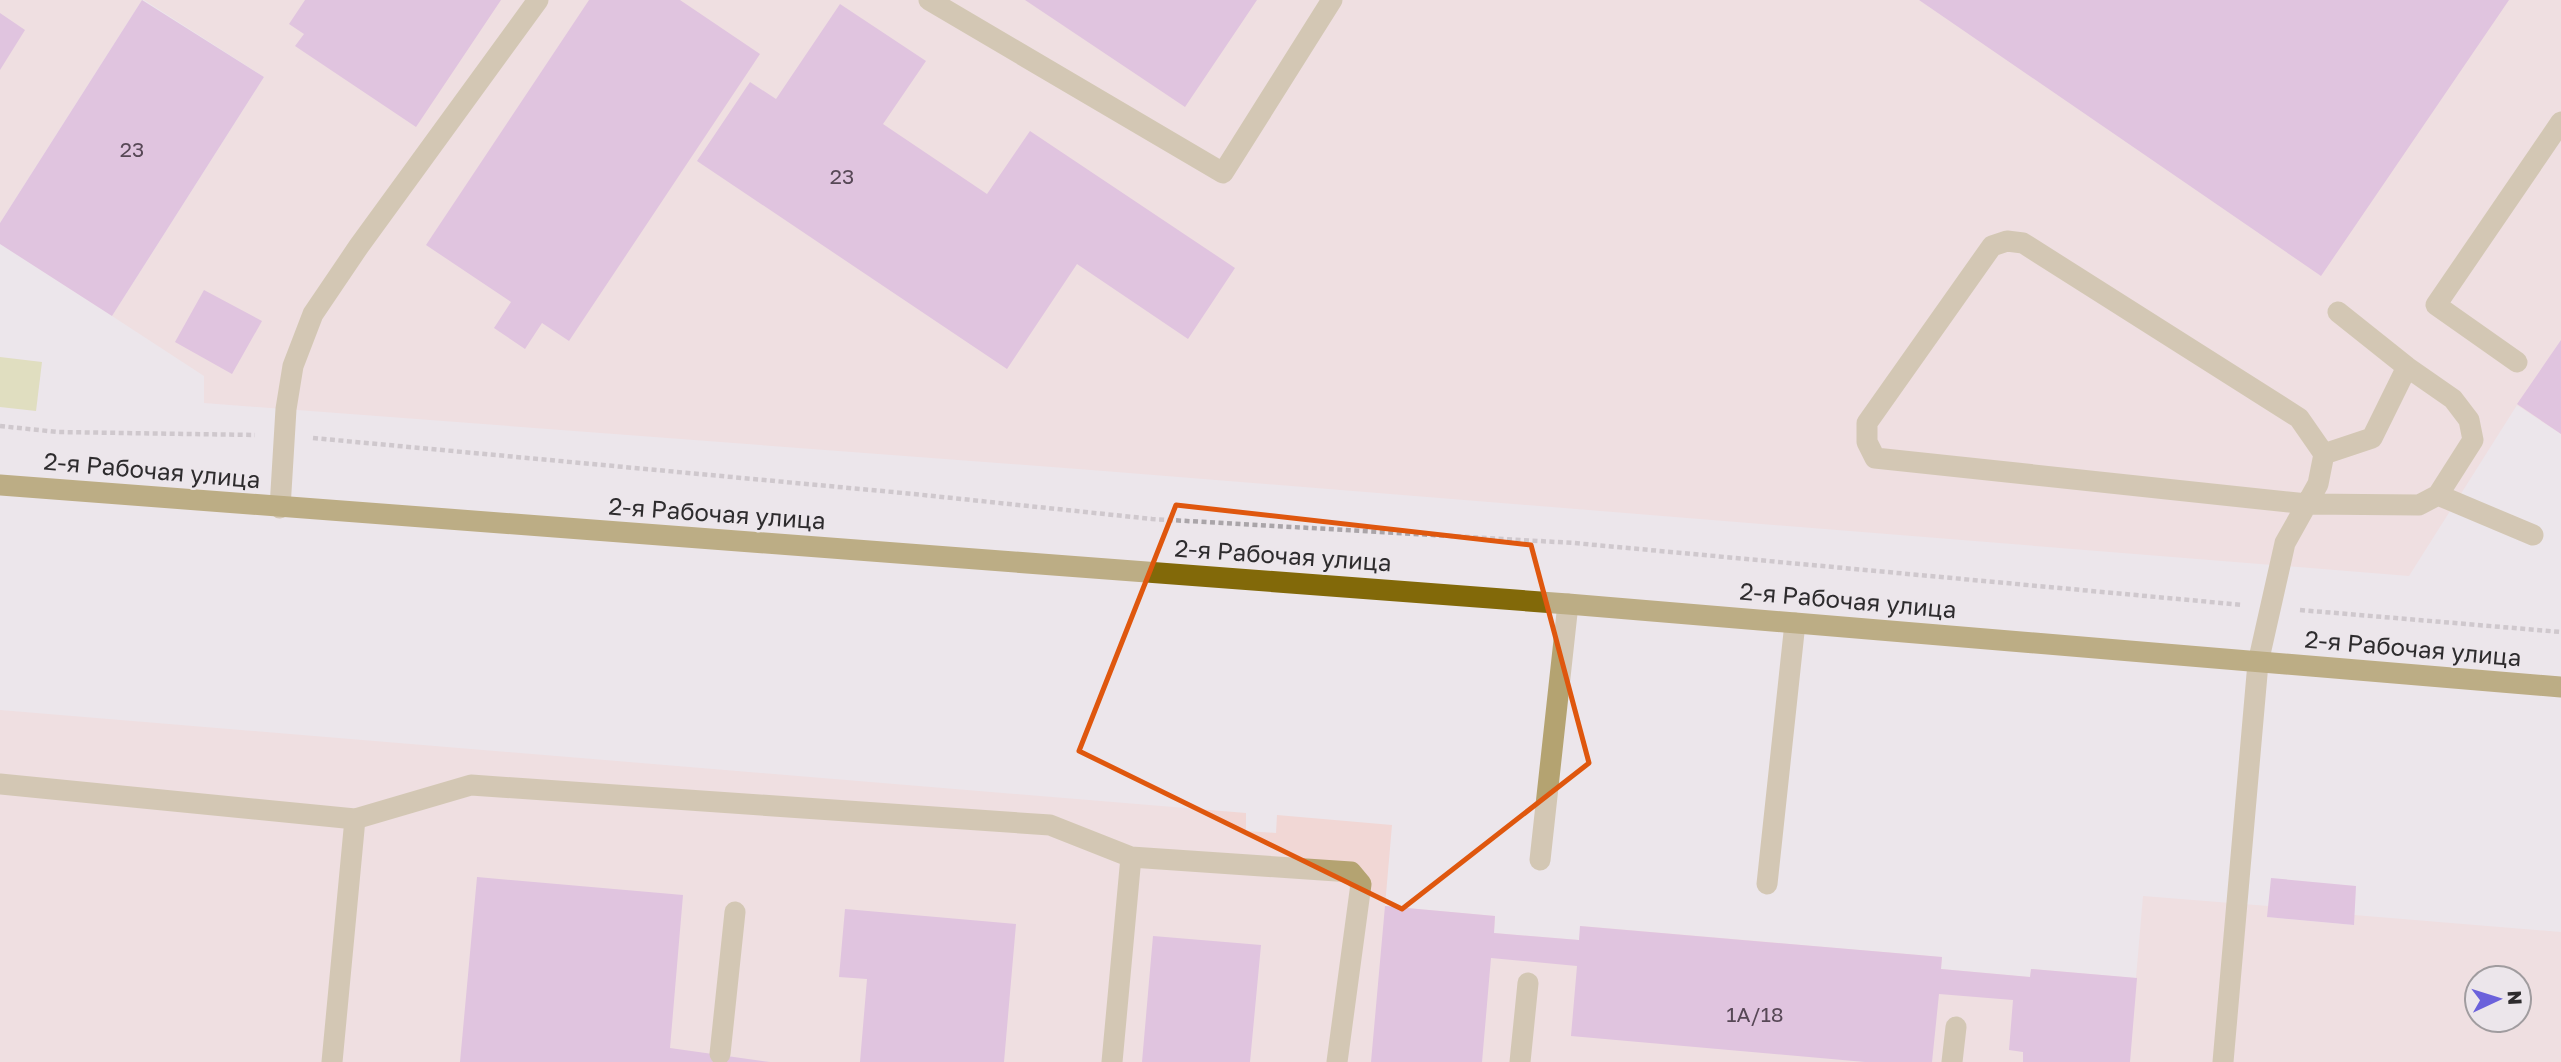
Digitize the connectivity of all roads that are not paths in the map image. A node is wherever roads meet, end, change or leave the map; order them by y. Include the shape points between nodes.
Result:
1 (538, 0) edge
2 (929, 0) edge
3 (1332, 0) edge
4 (2561, 122) edge
5 (2338, 312) dead end
6 (2517, 362) dead end
7 (2407, 368) junction
8 (2324, 454) junction
9 (0, 485) edge
10 (2438, 495) junction
11 (2307, 505) junction
12 (280, 508) junction
13 (2533, 535) dead end
14 (1568, 604) junction
15 (1795, 622) junction
16 (2258, 663) junction
17 (2561, 687) edge
18 (0, 784) edge
19 (355, 819) junction
20 (1131, 858) junction
21 (1540, 860) dead end
22 (1767, 884) dead end
23 (734, 912) dead end
24 (1528, 983) dead end
25 (1955, 1027) dead end
26 (720, 1054) dead end
27 (332, 1062) edge
28 (1112, 1062) edge
29 (1337, 1062) edge
30 (1520, 1062) edge
31 (1952, 1062) edge
32 (2223, 1062) edge

1 - 12 lane via 313,314 293,366
2 - 3 lane via 1223,173
4 - 6 lane via 2436,305
5 - 7 lane
7 - 8 lane via 2372,438
7 - 10 lane via 2453,400 2469,420 2473,440
8 - 11 lane via 2318,484
8 - 11 lane via 2298,418 2023,243 2007,241 1992,246 1867,423 1867,442 1875,458
9 - 12 main road, 2-я Рабочая улица
10 - 11 lane via 2419,505
10 - 13 lane
11 - 16 lane via 2285,543
12 - 14 main road, 2-я Рабочая улица
14 - 15 main road, 2-я Рабочая улица
14 - 21 lane
15 - 16 main road, 2-я Рабочая улица
15 - 22 lane
16 - 17 main road, 2-я Рабочая улица
16 - 32 lane
18 - 19 lane
19 - 20 lane via 471,785 1050,825
19 - 27 lane
20 - 28 lane
20 - 29 lane via 1351,872 1356,876 1360,884
23 - 26 lane
24 - 30 lane
25 - 31 lane

